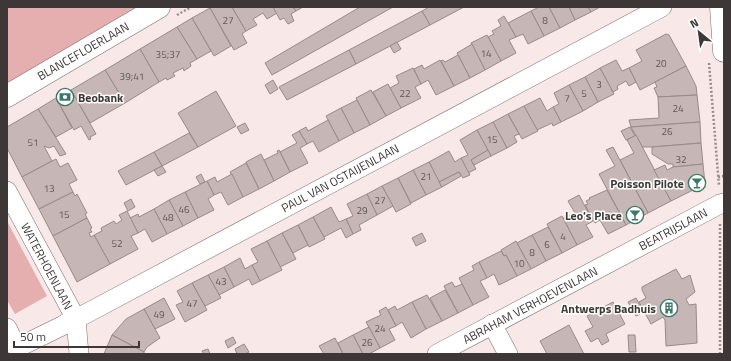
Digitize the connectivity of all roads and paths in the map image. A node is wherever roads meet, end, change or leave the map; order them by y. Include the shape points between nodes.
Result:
1 (159, 7) edge
2 (662, 7) edge
3 (721, 7) edge
4 (716, 54) edge
5 (7, 96) edge
6 (724, 176) edge
7 (718, 177) junction
8 (7, 191) edge
9 (722, 204) edge
10 (720, 249) junction
11 (724, 249) edge
12 (623, 256) joint
13 (76, 319) junction
14 (492, 324) junction
15 (7, 328) edge
16 (79, 354) edge
17 (437, 354) edge
18 (508, 354) edge
19 (720, 354) edge

1 - 5 street, BLANCEFLOERLAAN
2 - 13 street, PAUL VAN OSTAIJENLAAN
3 - 4 street
4 - 7 path
6 - 7 path
7 - 9 path
8 - 13 street, WATERHOENLAAN
9 - 10 path
9 - 12 street, BEATRIJSLAAN
10 - 11 path
10 - 19 path
12 - 14 street, ABRAHAM VERHOEVENLAAN
13 - 15 street, PAUL VAN OSTAIJENLAAN via 17,348
13 - 16 street
14 - 17 street, ABRAHAM VERHOEVENLAAN
14 - 18 street

